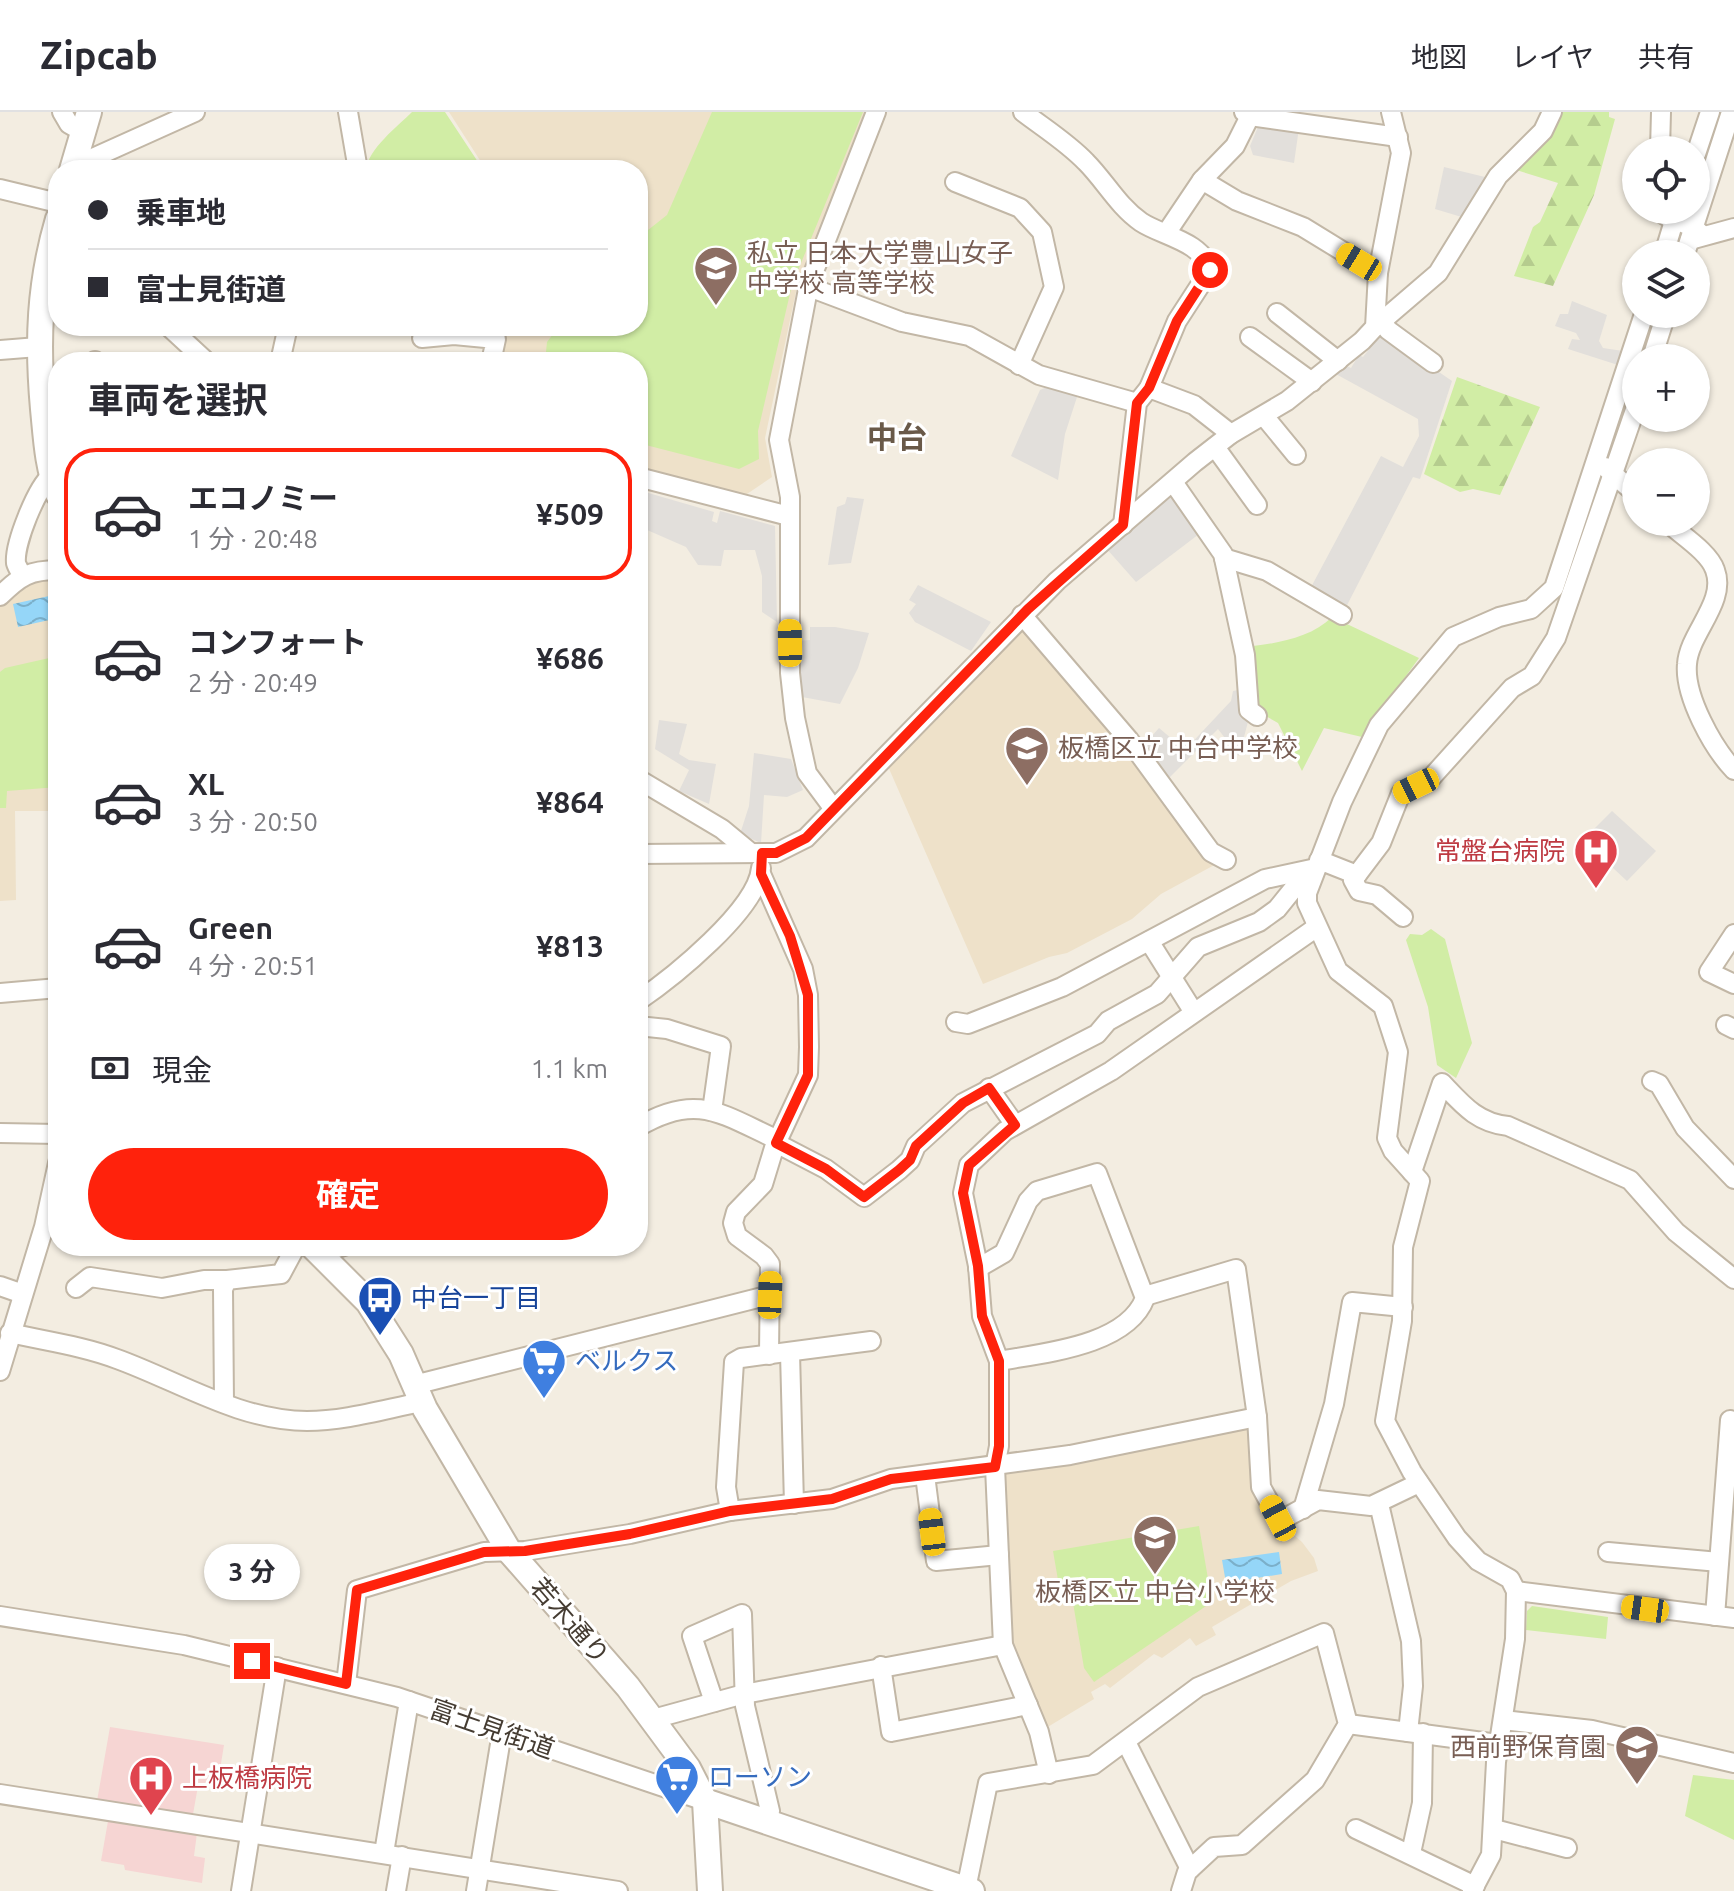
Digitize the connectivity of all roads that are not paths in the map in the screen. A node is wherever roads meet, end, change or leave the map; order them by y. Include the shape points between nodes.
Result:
1 (62, 112) edge
2 (195, 112) edge
3 (348, 112) edge
4 (876, 112) edge
5 (1023, 112) edge
6 (1391, 112) edge
7 (1552, 112) edge
8 (1661, 112) edge
9 (1710, 112) edge
10 (1731, 112) edge
11 (1247, 114) edge
12 (86, 122) edge
13 (1660, 136) edge
14 (1702, 136) edge
15 (1398, 137) junction
16 (75, 160) edge
17 (88, 160) edge
18 (356, 160) edge
19 (1202, 180) junction
20 (955, 182) dead end
21 (0, 189) edge
22 (48, 201) edge
23 (1680, 224) edge
24 (1734, 228) edge
25 (1167, 232) junction
26 (1693, 239) edge
27 (48, 262) edge
28 (1378, 273) junction
29 (809, 287) junction
30 (1277, 313) dead end
31 (1379, 324) junction
32 (1639, 328) edge
33 (179, 336) edge
34 (435, 336) edge
35 (486, 336) edge
36 (1250, 337) dead end
37 (422, 338) dead end
38 (38, 347) junction
39 (0, 350) edge
40 (196, 352) edge
41 (493, 352) edge
42 (1338, 361) junction
43 (1433, 363) dead end
44 (1019, 365) junction
45 (1312, 382) junction
46 (1149, 388) junction
47 (1137, 403) junction
48 (1264, 416) junction
49 (1628, 432) edge
50 (48, 433) edge
51 (1231, 434) junction
52 (1215, 447) junction
53 (1296, 455) dead end
54 (1597, 460) junction
55 (1614, 474) junction
56 (648, 480) edge
57 (1622, 481) edge
58 (1173, 482) junction
59 (48, 484) edge
60 (1257, 505) dead end
61 (789, 516) junction
62 (1123, 525) junction
63 (1682, 536) edge
64 (1224, 558) junction
65 (48, 570) edge
66 (22, 575) junction
67 (0, 596) edge
68 (1022, 615) junction
69 (1342, 615) dead end
70 (1257, 716) dead end
71 (1734, 770) edge
72 (648, 785) edge
73 (833, 808) junction
74 (756, 853) junction
75 (648, 854) edge
76 (1226, 860) dead end
77 (1315, 870) junction
78 (761, 874) junction
79 (1357, 875) junction
80 (1403, 917) dead end
81 (1317, 927) junction
82 (1734, 934) edge
83 (1149, 941) junction
84 (1171, 978) junction
85 (1734, 984) edge
86 (48, 989) edge
87 (0, 993) edge
88 (648, 993) edge
89 (1193, 1011) junction
90 (956, 1022) dead end
91 (648, 1027) edge
92 (1652, 1081) dead end
93 (989, 1088) junction
94 (712, 1111) junction
95 (648, 1122) edge
96 (1015, 1125) junction
97 (0, 1133) edge
98 (48, 1134) edge
99 (777, 1142) junction
100 (1412, 1172) junction
101 (1734, 1179) edge
102 (48, 1235) edge
103 (291, 1256) edge
104 (331, 1256) edge
105 (978, 1268) junction
106 (1734, 1279) edge
107 (227, 1280) junction
108 (0, 1286) edge
109 (76, 1288) dead end
110 (23, 1294) junction
111 (770, 1295) junction
112 (1145, 1296) junction
113 (1403, 1307) junction
114 (10, 1333) junction
115 (871, 1341) dead end
116 (790, 1353) junction
117 (769, 1355) junction
118 (999, 1361) junction
119 (0, 1371) edge
120 (418, 1394) junction
121 (224, 1403) junction
122 (1257, 1417) junction
123 (1734, 1421) edge
124 (995, 1467) junction
125 (925, 1475) junction
126 (1419, 1483) junction
127 (794, 1504) junction
128 (1379, 1504) junction
129 (1303, 1509) junction
130 (730, 1511) junction
131 (1728, 1518) edge
132 (509, 1551) junction
133 (1608, 1552) dead end
134 (999, 1555) junction
135 (1719, 1562) junction
136 (1516, 1591) junction
137 (0, 1616) edge
138 (1724, 1617) edge
139 (1003, 1645) junction
140 (881, 1666) junction
141 (277, 1667) junction
142 (346, 1684) junction
143 (744, 1694) junction
144 (409, 1701) junction
145 (714, 1702) junction
146 (1028, 1705) junction
147 (653, 1719) junction
148 (1503, 1720) junction
149 (1348, 1724) junction
150 (502, 1732) junction
151 (1416, 1732) junction
152 (1126, 1742) junction
153 (1498, 1744) junction
154 (1734, 1763) edge
155 (1049, 1774) junction
156 (0, 1794) edge
157 (705, 1801) junction
158 (767, 1822) junction
159 (1356, 1829) dead end
160 (1494, 1829) junction
161 (250, 1832) junction
162 (1567, 1848) dead end
163 (1411, 1853) junction
164 (393, 1855) junction
165 (480, 1869) junction
166 (1190, 1869) junction
167 (1473, 1888) edge
168 (959, 1889) edge
169 (241, 1891) edge
170 (396, 1891) edge
171 (476, 1891) edge
172 (618, 1891) edge
173 (710, 1891) edge
174 (1181, 1891) edge

1 - 12 street via 69,124
2 - 17 street
3 - 18 street
4 - 29 street
5 - 25 street via 1086,162 1142,222
6 - 15 street
7 - 31 street via 1543,131 1498,176 1438,273
8 - 13 street
9 - 14 street
10 - 26 street
11 - 15 street
11 - 19 street via 1235,146
12 - 16 street
15 - 28 street via 1401,153
19 - 25 street
19 - 28 street via 1237,201 1303,227
20 - 44 street via 1020,208 1042,232 1054,287
21 - 22 street
23 - 26 street
24 - 26 street
25 - 46 street via 1201,255 1210,270 1177,321
27 - 38 street
28 - 31 street
29 - 44 street via 902,322 969,336
29 - 61 street via 779,440 787,467
30 - 42 street
31 - 42 street
31 - 43 street
32 - 54 street
33 - 40 street
34 - 37 street
35 - 41 street via 496,339
36 - 45 street
38 - 39 street
38 - 50 street
42 - 45 street
44 - 47 street
45 - 48 street
46 - 47 street
46 - 51 street via 1194,405
47 - 62 street
48 - 51 street
48 - 53 street
49 - 55 street
51 - 52 street
52 - 58 street
52 - 60 street
54 - 55 street
54 - 77 street via 1548,596 1519,615 1466,629 1435,656 1379,725
55 - 57 street
55 - 79 street via 1565,621 1532,676 1512,688 1430,779 1401,793 1381,843
56 - 61 street
58 - 62 street
58 - 64 street
59 - 66 street via 41,483 24,534 16,563
61 - 73 street via 795,718 807,773
62 - 68 street
63 - 71 street via 1715,570 1716,593 1687,664 1697,711
64 - 69 street via 1267,571
64 - 70 street via 1245,655 1249,710
65 - 66 street
66 - 67 street
68 - 73 street
68 - 76 street via 1129,740 1211,852
72 - 74 street
73 - 74 street via 806,838 776,853
74 - 75 street
74 - 78 street
77 - 79 street
77 - 81 street via 1307,903
77 - 83 street via 1265,874
77 - 84 street via 1259,922 1198,947
78 - 88 street via 711,943
78 - 99 street via 806,976 808,995 808,1075
79 - 80 street via 1353,880 1359,891 1377,895
81 - 89 street
81 - 100 street via 1338,971 1383,1006 1398,1052 1387,1138
82 - 85 street via 1709,972
83 - 84 street
83 - 90 street via 1062,987 968,1024
84 - 89 street
84 - 93 street via 1144,1004 1108,1021 1097,1034
86 - 87 street
89 - 96 street via 1111,1071
91 - 94 street via 721,1046
92 - 101 street via 1659,1084 1685,1128
93 - 96 street
93 - 99 street via 963,1103 916,1146 910,1160 864,1197
94 - 95 street via 681,1107
94 - 99 street
96 - 105 street via 982,1150 965,1177 963,1193
97 - 98 street
99 - 111 street via 763,1184 736,1212 733,1223 737,1236 770,1264
100 - 106 street via 1441,1079 1468,1110 1489,1124 1508,1126 1630,1180 1676,1232
100 - 113 street via 1420,1181 1403,1247
102 - 110 street
103 - 107 street via 281,1274
104 - 120 street, 若木通り via 401,1354
105 - 112 street via 1004,1253 1037,1191 1097,1173
105 - 118 street via 982,1316
107 - 109 street via 162,1288 90,1277
107 - 121 street
108 - 110 street
110 - 114 street
111 - 117 street
111 - 120 street
112 - 118 street via 1140,1312 1093,1341
112 - 122 street via 1236,1269
113 - 126 street via 1385,1421
113 - 129 street via 1352,1302 1334,1404
114 - 119 street
114 - 121 street via 112,1357
115 - 116 street
116 - 117 street
116 - 127 street
117 - 130 street via 734,1362 726,1487
118 - 124 street
120 - 121 street via 307,1421
120 - 132 street, 若木通り
122 - 124 street
122 - 129 street via 1261,1487 1278,1518
123 - 131 street via 1730,1420
124 - 125 street
124 - 134 street
125 - 127 street
125 - 134 street via 936,1561
126 - 128 street
126 - 136 street via 1472,1556 1510,1579
127 - 130 street
128 - 129 street via 1318,1500
128 - 151 street via 1411,1641
130 - 132 street via 630,1534
131 - 135 street
132 - 142 street via 484,1552 357,1590
132 - 147 street, 若木通り
133 - 135 street
134 - 139 street
135 - 138 street
136 - 138 street
136 - 148 street
137 - 141 street, 富士見街道 via 184,1645
139 - 140 street
139 - 146 street
140 - 143 street
140 - 146 street via 891,1732
141 - 142 street, 富士見街道
141 - 161 street
142 - 144 street, 富士見街道
143 - 145 street
143 - 145 street via 742,1614 692,1636
143 - 158 street via 770,1811
144 - 150 street, 富士見街道
144 - 164 street
145 - 147 street
146 - 155 street
147 - 157 street, 若木通り
148 - 153 street
148 - 154 street via 1592,1730
149 - 151 street
149 - 152 street via 1324,1633 1198,1687
149 - 166 street via 1315,1780 1297,1798 1242,1845 1214,1847
150 - 157 street, 富士見街道
150 - 165 street
151 - 153 street
151 - 163 street via 1422,1803
152 - 155 street via 1093,1765
152 - 166 street
153 - 160 street
155 - 168 street via 988,1783
156 - 161 street
157 - 158 street, 富士見街道
157 - 173 street, 若木通り
158 - 168 street, 富士見街道
159 - 163 street
160 - 162 street
160 - 167 street via 1491,1855
161 - 164 street
161 - 169 street
163 - 167 street
164 - 165 street
164 - 170 street
165 - 171 street
165 - 172 street
166 - 174 street

